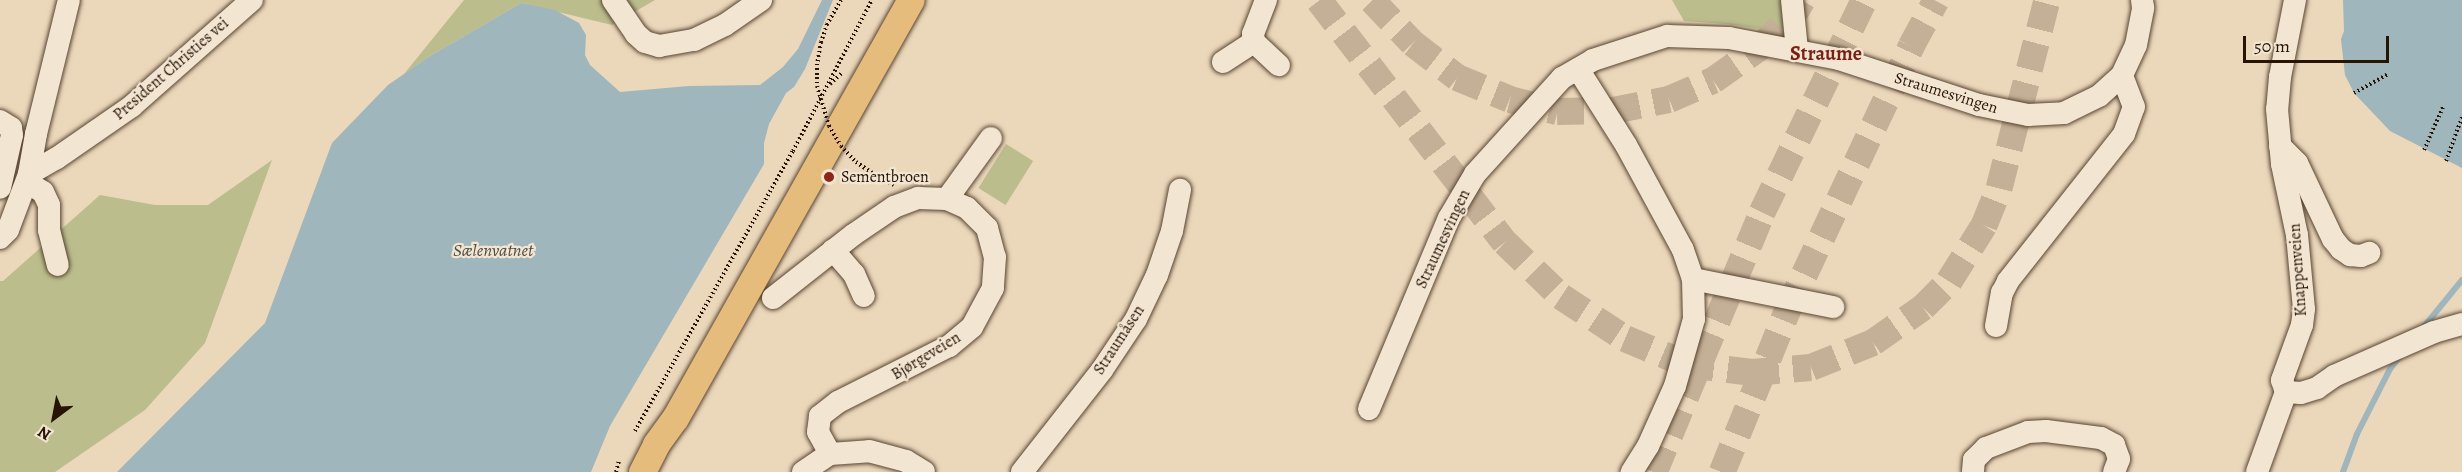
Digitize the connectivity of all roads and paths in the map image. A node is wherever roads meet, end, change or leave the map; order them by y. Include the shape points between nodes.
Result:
1 (69, 0) edge
2 (252, 0) edge
3 (613, 0) edge
4 (761, 0) edge
5 (841, 0) edge
6 (872, 0) edge
7 (911, 0) edge
8 (1266, 0) edge
9 (1792, 0) edge
10 (2142, 0) edge
11 (2295, 0) edge
12 (1254, 42) junction
13 (1797, 50) junction
14 (1222, 62) dead end
15 (1279, 65) dead end
16 (1578, 69) junction
17 (2122, 75) junction
18 (2387, 75) dead end
19 (2354, 93) dead end
20 (2443, 107) dead end
21 (2462, 117) edge
22 (0, 121) edge
23 (991, 138) dead end
24 (2280, 146) junction
25 (2424, 150) dead end
26 (2446, 161) dead end
27 (877, 176) dead end
28 (28, 178) junction
29 (0, 188) edge
30 (1180, 190) dead end
31 (947, 199) junction
32 (8, 204) edge
33 (0, 238) edge
34 (833, 250) junction
35 (2369, 253) dead end
36 (58, 265) dead end
37 (1693, 279) junction
38 (864, 296) dead end
39 (774, 298) dead end
40 (1833, 307) dead end
41 (2462, 324) edge
42 (1996, 326) dead end
43 (2286, 392) junction
44 (1369, 408) dead end
45 (675, 418) junction
46 (630, 441) dead end
47 (625, 451) dead end
48 (830, 454) junction
49 (1973, 471) edge
50 (616, 472) edge
51 (642, 472) edge
52 (652, 472) edge
53 (803, 472) edge
54 (924, 472) edge
55 (1022, 472) edge
56 (1632, 472) edge
57 (2114, 472) edge
58 (2257, 472) edge

1 - 28 street
2 - 28 street, President Christies vei via 132,106
3 - 4 street via 636,34 659,46 694,40 725,25
5 - 27 path, bridge via 821,42 817,86 829,126 841,147
6 - 46 path via 793,151
7 - 45 main road
8 - 12 street via 1253,33
9 - 13 street
10 - 17 street, Straumesvingen via 2136,45
11 - 24 street, Knappenveien via 2280,77
12 - 14 street
12 - 15 street
13 - 16 street, Straumesvingen via 1729,38 1667,36 1593,60
13 - 17 street, Straumesvingen via 1839,59 1979,105 2028,115 2064,113 2098,96
16 - 37 street via 1626,145 1683,250
16 - 44 street, Straumesvingen via 1562,78 1475,174 1449,218
17 - 42 street via 2134,107 2124,134 2008,281
18 - 19 path
20 - 25 path
21 - 26 path
22 - 29 street via 11,128 12,135
23 - 31 street
24 - 35 street, Knappenveien via 2297,163 2341,249 2350,255
24 - 43 street, Knappenveien via 2295,219 2304,309 2282,380
28 - 32 street
28 - 36 street via 44,192 49,205 49,230
30 - 55 street, Straumåsen via 1157,275 1136,319 1102,370
31 - 34 street, Bjørgeveien via 918,198 894,207
31 - 48 street, Bjørgeveien via 967,208 987,228 995,257 993,288 972,327 949,346 838,402 820,416 818,432
32 - 33 street via 8,230
34 - 38 street via 854,273
34 - 39 street, Bjørgeveien
37 - 40 street
37 - 56 street via 1694,319 1674,386
41 - 43 street via 2434,332 2334,376 2317,388
43 - 58 street, Knappenveien
45 - 51 main road
45 - 52 main road
47 - 50 path
48 - 53 street
48 - 54 street via 869,451 906,461
49 - 57 street via 1978,453 2028,432 2046,431 2101,438 2114,445 2119,459

